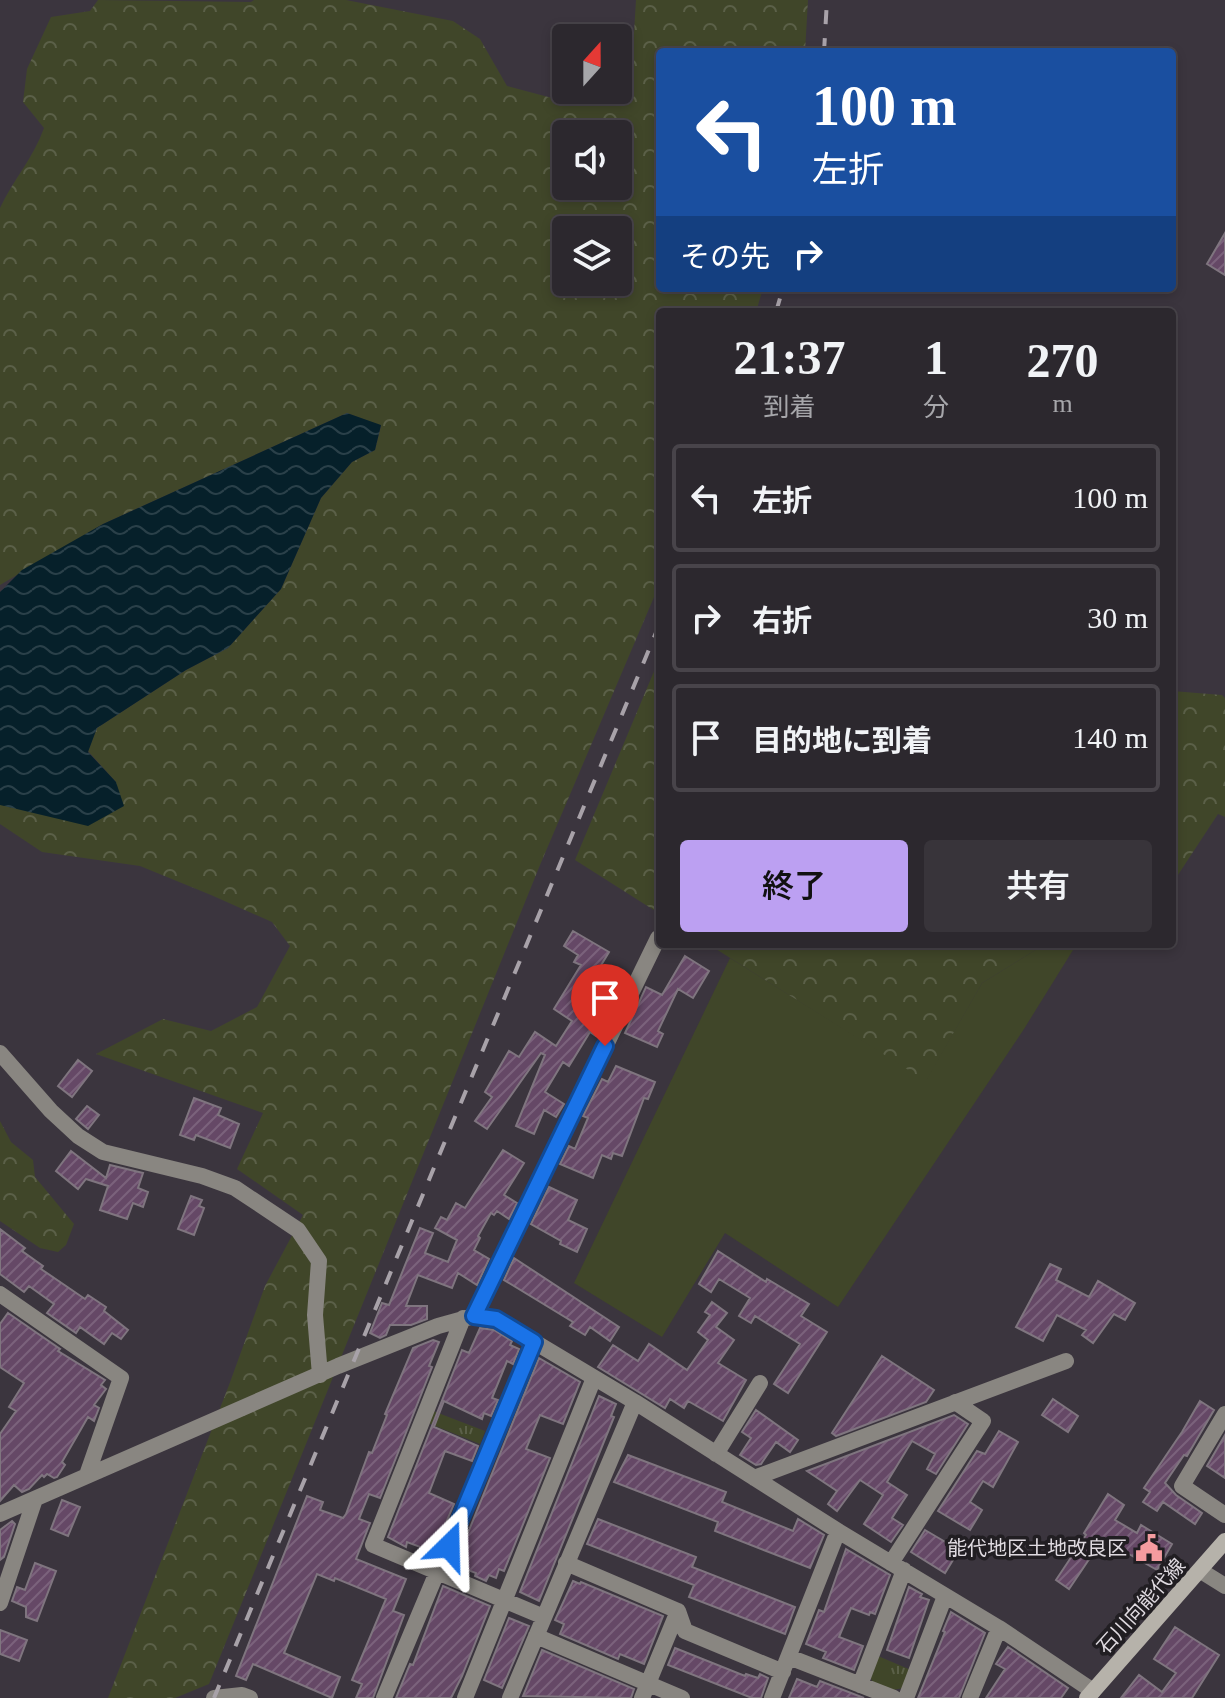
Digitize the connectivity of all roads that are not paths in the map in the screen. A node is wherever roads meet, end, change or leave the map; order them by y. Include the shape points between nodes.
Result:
1 (656, 942) edge
2 (0, 1053) edge
3 (0, 1294) edge
4 (468, 1317) junction
5 (534, 1342) junction
6 (1066, 1361) dead end
7 (320, 1375) junction
8 (594, 1378) junction
9 (760, 1383) dead end
10 (635, 1402) junction
11 (955, 1402) junction
12 (1225, 1414) edge
13 (716, 1454) junction
14 (87, 1475) junction
15 (754, 1478) junction
16 (35, 1499) junction
17 (0, 1514) edge
18 (1225, 1515) edge
19 (838, 1531) junction
20 (1225, 1541) edge
21 (566, 1563) junction
22 (898, 1566) junction
23 (1201, 1571) junction
24 (439, 1572) junction
25 (1225, 1586) edge
26 (945, 1596) junction
27 (505, 1600) junction
28 (0, 1603) edge
29 (678, 1611) junction
30 (544, 1617) junction
31 (999, 1628) junction
32 (536, 1636) junction
33 (786, 1665) junction
34 (860, 1685) junction
35 (645, 1690) edge
36 (1095, 1696) edge
37 (214, 1698) edge
38 (250, 1698) edge
39 (384, 1698) edge
40 (465, 1698) edge
41 (510, 1698) edge
42 (682, 1698) edge
43 (772, 1698) edge
44 (894, 1698) edge
45 (906, 1698) edge
46 (970, 1698) edge

1 - 4 street
2 - 7 street via 51,1111 103,1152 235,1188 298,1230 319,1261 315,1315
3 - 14 street via 121,1378
4 - 5 street via 496,1319
4 - 7 street
4 - 24 street via 373,1545
5 - 8 street
5 - 24 street
6 - 11 street
7 - 14 street
8 - 10 street
8 - 27 street
9 - 13 street
10 - 13 street
10 - 21 street
11 - 15 street
11 - 22 street via 983,1421
12 - 18 street via 1182,1486
13 - 15 street
14 - 16 street
15 - 19 street
16 - 17 street
16 - 28 street
19 - 22 street
19 - 33 street
20 - 23 main road, 石川向能代線
21 - 29 street
21 - 30 street
22 - 26 street
22 - 34 street
23 - 25 street
23 - 36 main road, 石川向能代線
24 - 27 street
24 - 39 street
26 - 31 street
26 - 45 street
27 - 30 street
27 - 40 street
29 - 33 street via 685,1631
29 - 35 street
30 - 32 street
31 - 36 street
31 - 46 street
32 - 35 street
32 - 41 street
33 - 34 street
33 - 43 street
34 - 44 street
35 - 42 street
37 - 38 street

